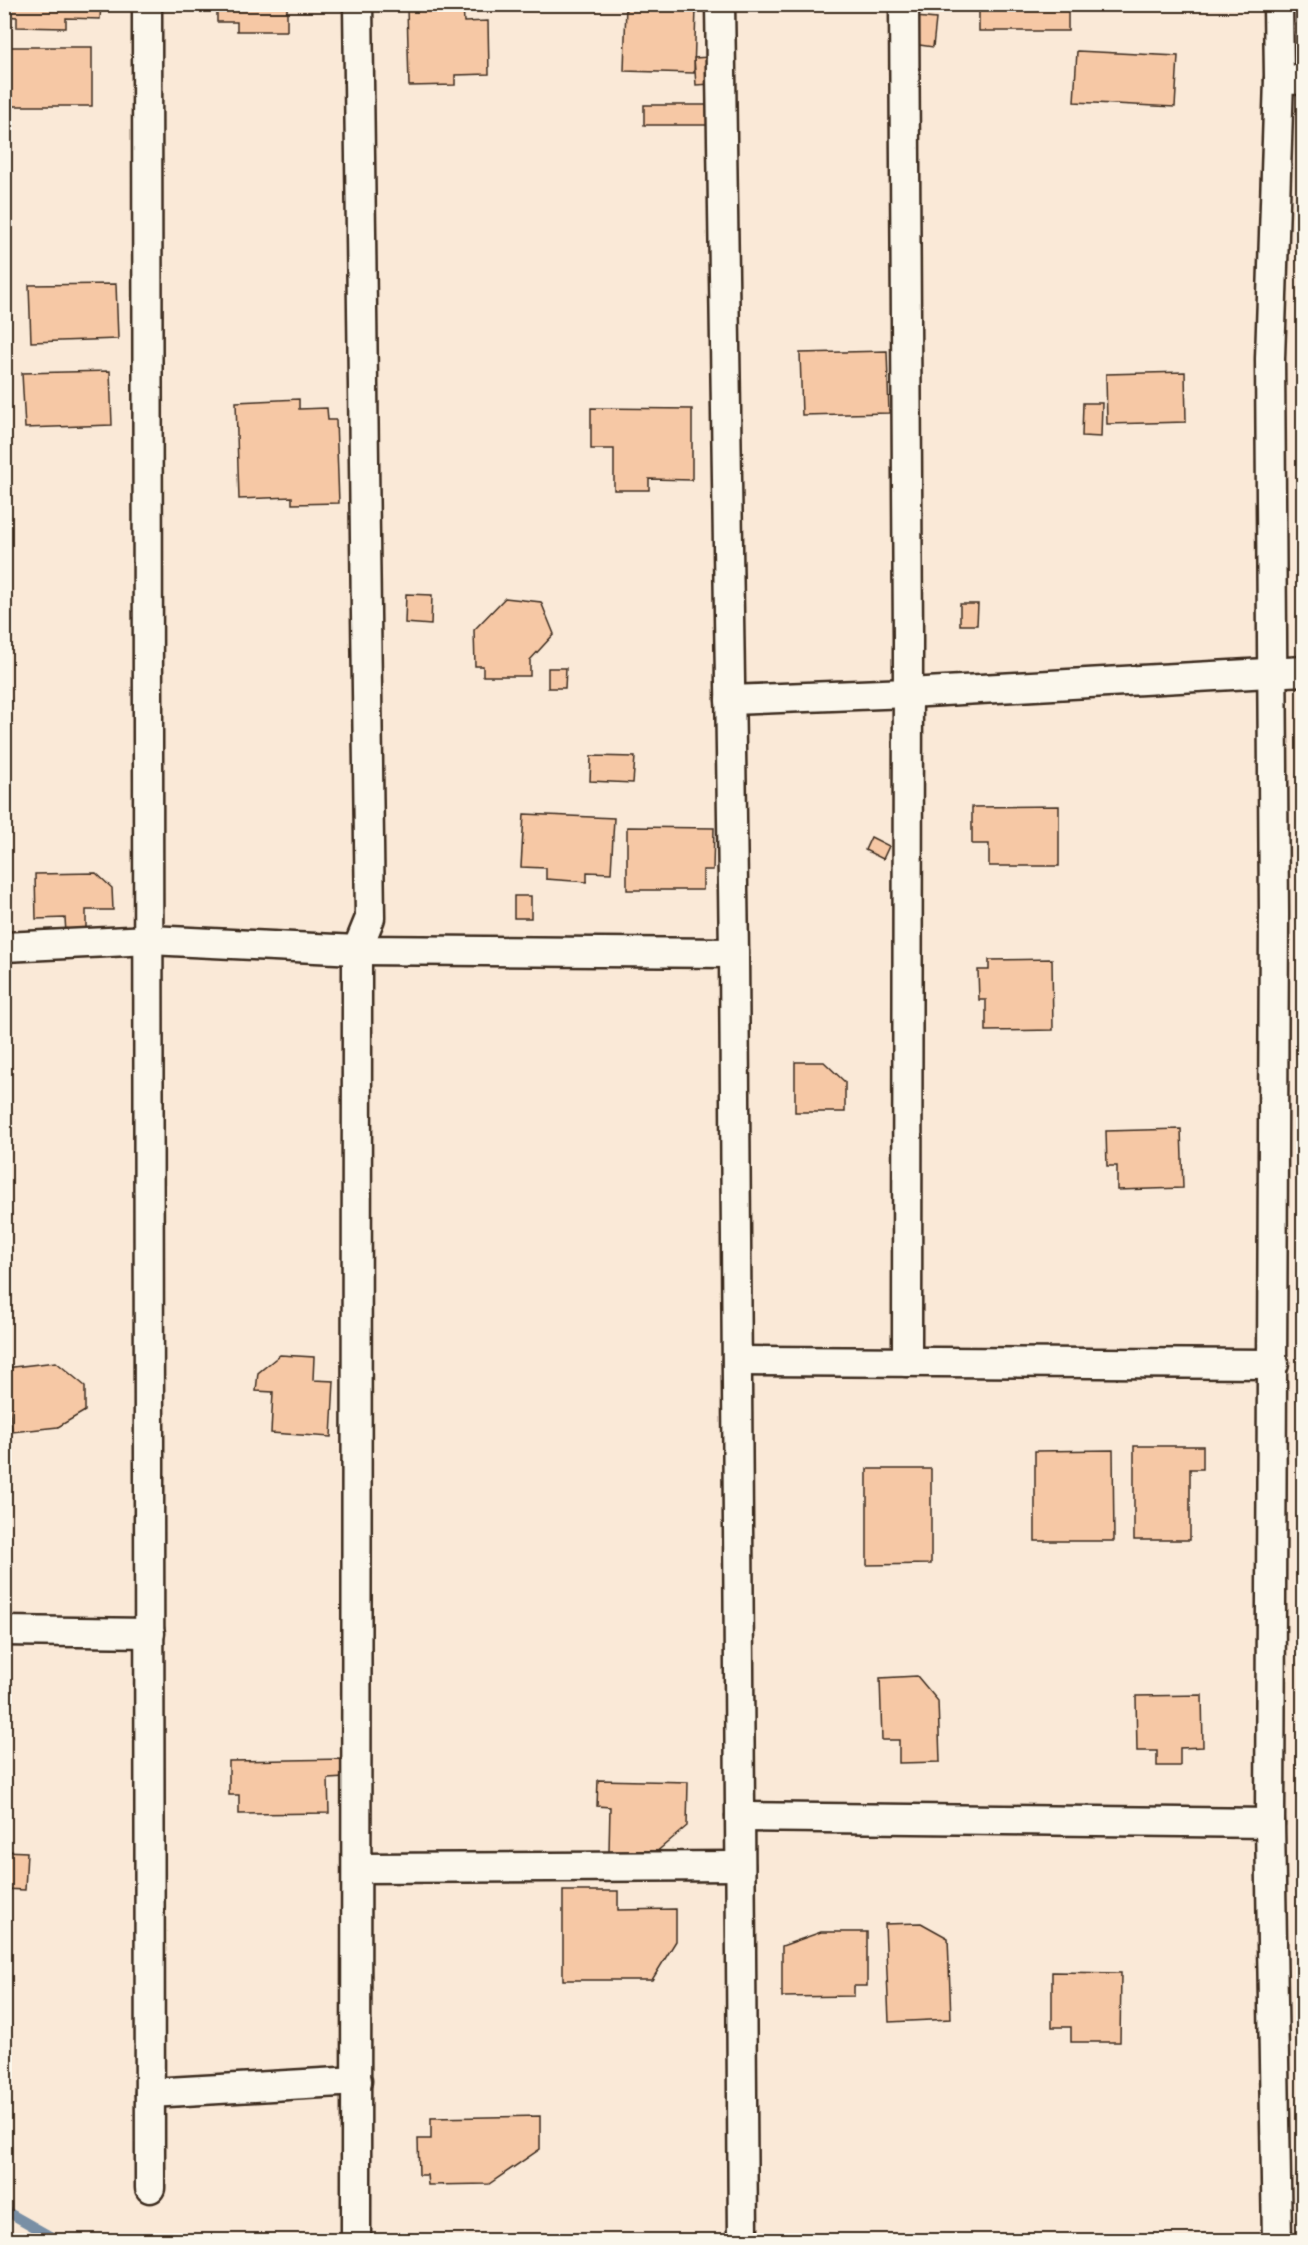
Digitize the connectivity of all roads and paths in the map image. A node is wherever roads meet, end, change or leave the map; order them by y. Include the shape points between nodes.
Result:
1 (147, 4) edge
2 (358, 4) edge
3 (720, 4) edge
4 (904, 4) edge
5 (1278, 4) edge
6 (1291, 80) edge
7 (1304, 671) edge
8 (1272, 672) junction
9 (909, 693) junction
10 (730, 700) junction
11 (150, 940) junction
12 (4, 947) edge
13 (357, 950) junction
14 (734, 953) junction
15 (737, 1361) junction
16 (907, 1362) junction
17 (1274, 1364) junction
18 (4, 1631) edge
19 (150, 1633) junction
20 (740, 1817) junction
21 (1270, 1822) junction
22 (740, 1866) junction
23 (357, 1868) junction
24 (357, 2081) junction
25 (150, 2092) junction
26 (150, 2188) dead end
27 (356, 2241) edge
28 (743, 2241) edge
29 (1277, 2241) edge

1 - 11 street
2 - 13 street via 370,918
3 - 10 street
4 - 9 street
5 - 6 street
6 - 8 street via 1270,359
7 - 8 street
8 - 9 street
8 - 17 street
9 - 10 street
9 - 16 street
10 - 14 street
11 - 12 street
11 - 13 street
11 - 19 street
13 - 14 street
13 - 23 street
14 - 15 street
15 - 16 street
15 - 20 street
16 - 17 street
17 - 21 street
18 - 19 street
19 - 25 street
20 - 21 street
20 - 22 street
21 - 29 street
22 - 23 street
22 - 28 street
23 - 24 street
24 - 25 street
24 - 27 street
25 - 26 street

